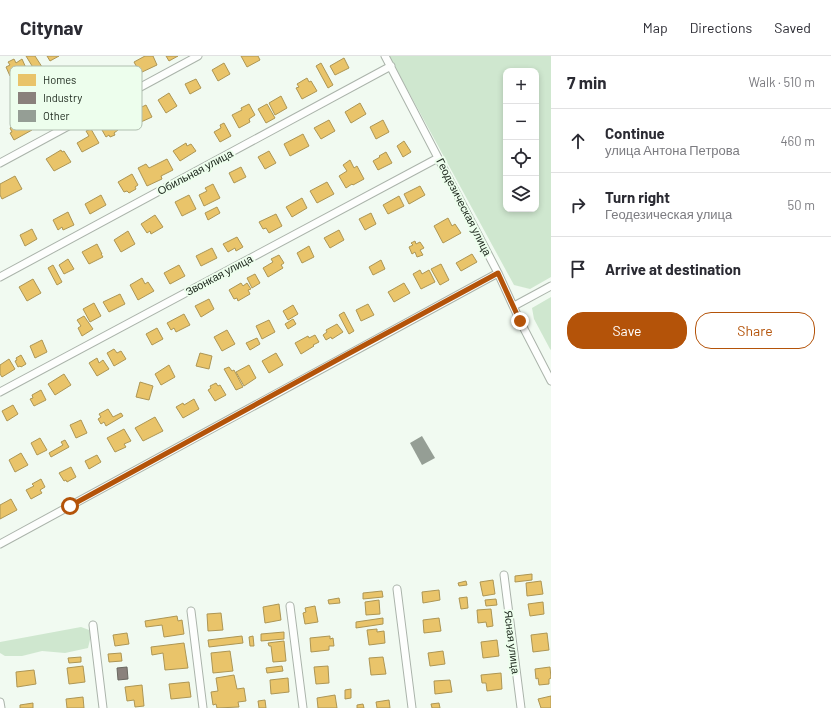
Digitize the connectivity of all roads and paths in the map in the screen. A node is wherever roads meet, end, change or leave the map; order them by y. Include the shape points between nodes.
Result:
1 (198, 56) edge
2 (385, 56) edge
3 (391, 66) junction
4 (142, 86) edge
5 (61, 130) edge
6 (438, 158) junction
7 (0, 163) edge
8 (498, 273) junction
9 (0, 277) edge
10 (551, 286) edge
11 (514, 306) junction
12 (551, 381) edge
13 (0, 392) edge
14 (0, 544) edge
15 (504, 575) dead end
16 (397, 589) dead end
17 (290, 606) dead end
18 (191, 610) dead end
19 (93, 625) dead end
20 (0, 702) edge
21 (1, 708) edge
22 (103, 708) edge
23 (203, 708) edge
24 (303, 708) edge
25 (412, 708) edge
26 (521, 708) edge

1 - 4 street
2 - 3 street, Геодезическая улица
3 - 6 street, Геодезическая улица
3 - 9 street, Обильная улица
5 - 7 street
6 - 8 street, Геодезическая улица
6 - 13 street, Звонкая улица
8 - 11 street, Геодезическая улица
8 - 14 street
10 - 11 street
11 - 12 street, Геодезическая улица
15 - 26 street, Ясная улица
16 - 25 street
17 - 24 street
18 - 23 street
19 - 22 street
20 - 21 street

